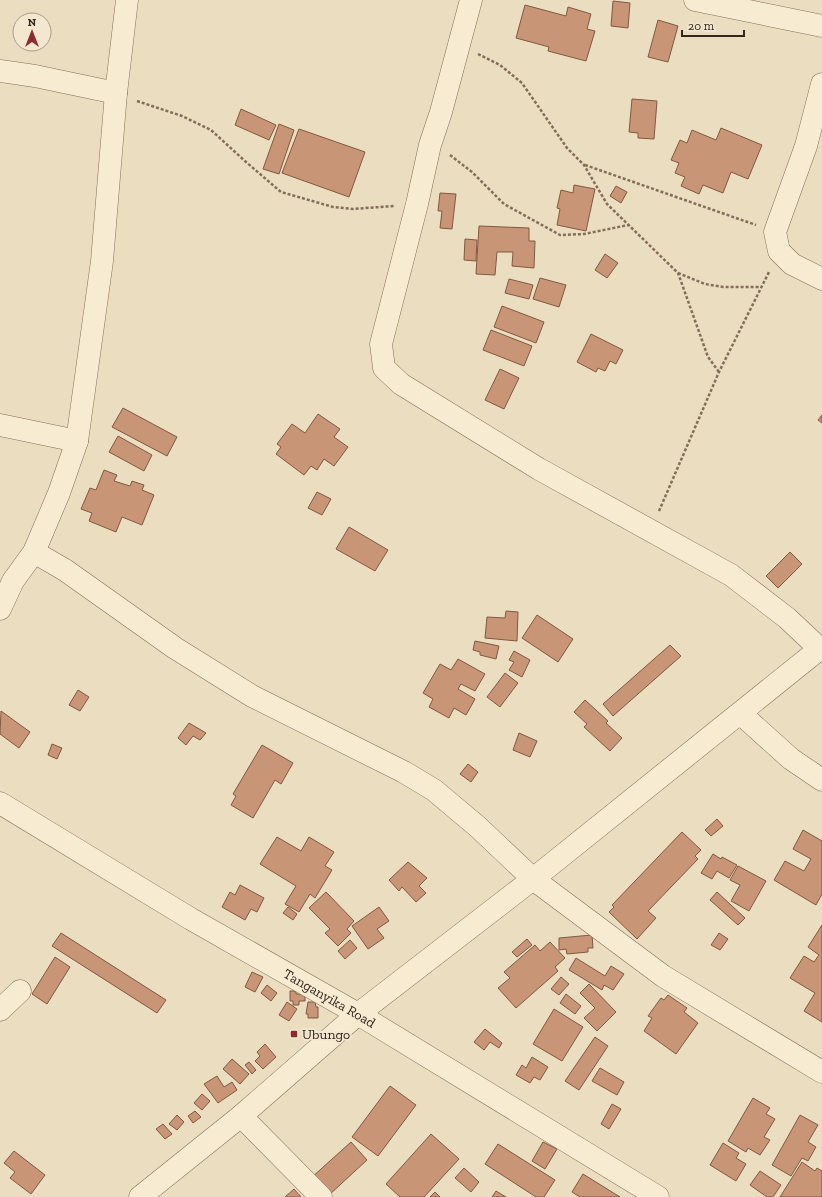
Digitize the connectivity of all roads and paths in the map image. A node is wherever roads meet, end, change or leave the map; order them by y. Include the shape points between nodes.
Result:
1 (127, 0) edge
2 (471, 0) edge
3 (695, 0) edge
4 (822, 26) edge
5 (459, 46) junction
6 (0, 71) edge
7 (822, 84) edge
8 (116, 94) junction
9 (430, 145) junction
10 (584, 165) junction
11 (417, 204) junction
12 (629, 225) junction
13 (777, 241) junction
14 (678, 273) junction
15 (822, 279) edge
16 (761, 287) junction
17 (720, 372) junction
18 (0, 425) edge
19 (77, 441) junction
20 (650, 531) junction
21 (34, 552) junction
22 (0, 609) edge
23 (821, 648) edge
24 (741, 714) junction
25 (822, 780) edge
26 (0, 803) edge
27 (533, 879) junction
28 (20, 991) dead end
29 (0, 1010) edge
30 (358, 1014) junction
31 (822, 1072) edge
32 (241, 1116) junction
33 (140, 1197) edge
34 (321, 1197) edge
35 (658, 1197) edge

1 - 8 street
2 - 5 street
3 - 4 street
5 - 9 street
5 - 10 path via 500,65 522,83 567,148
6 - 8 street
7 - 13 street
8 - 11 path via 182,116 211,130 281,192 333,207 354,209
8 - 19 street via 102,261
9 - 11 street
9 - 12 path via 452,156 504,204 560,235 584,234
10 - 12 path via 608,204
10 - 13 path
11 - 20 street via 381,344 384,368 401,384 538,469
12 - 14 path
13 - 15 street via 792,264
13 - 16 path
14 - 16 path via 711,285
14 - 17 path via 708,357
16 - 17 path
17 - 20 path
18 - 19 street
19 - 21 street
20 - 23 street via 731,574
21 - 22 street via 13,581
21 - 27 street via 65,570 175,648 252,696 404,772 434,790 478,826
23 - 24 street
24 - 25 street via 792,759
24 - 27 street
26 - 30 street, Tanganyika Road via 191,919
27 - 30 street
27 - 31 street via 664,976
28 - 29 street
30 - 32 street
30 - 35 street, Tanganyika Road
32 - 33 street
32 - 34 street

